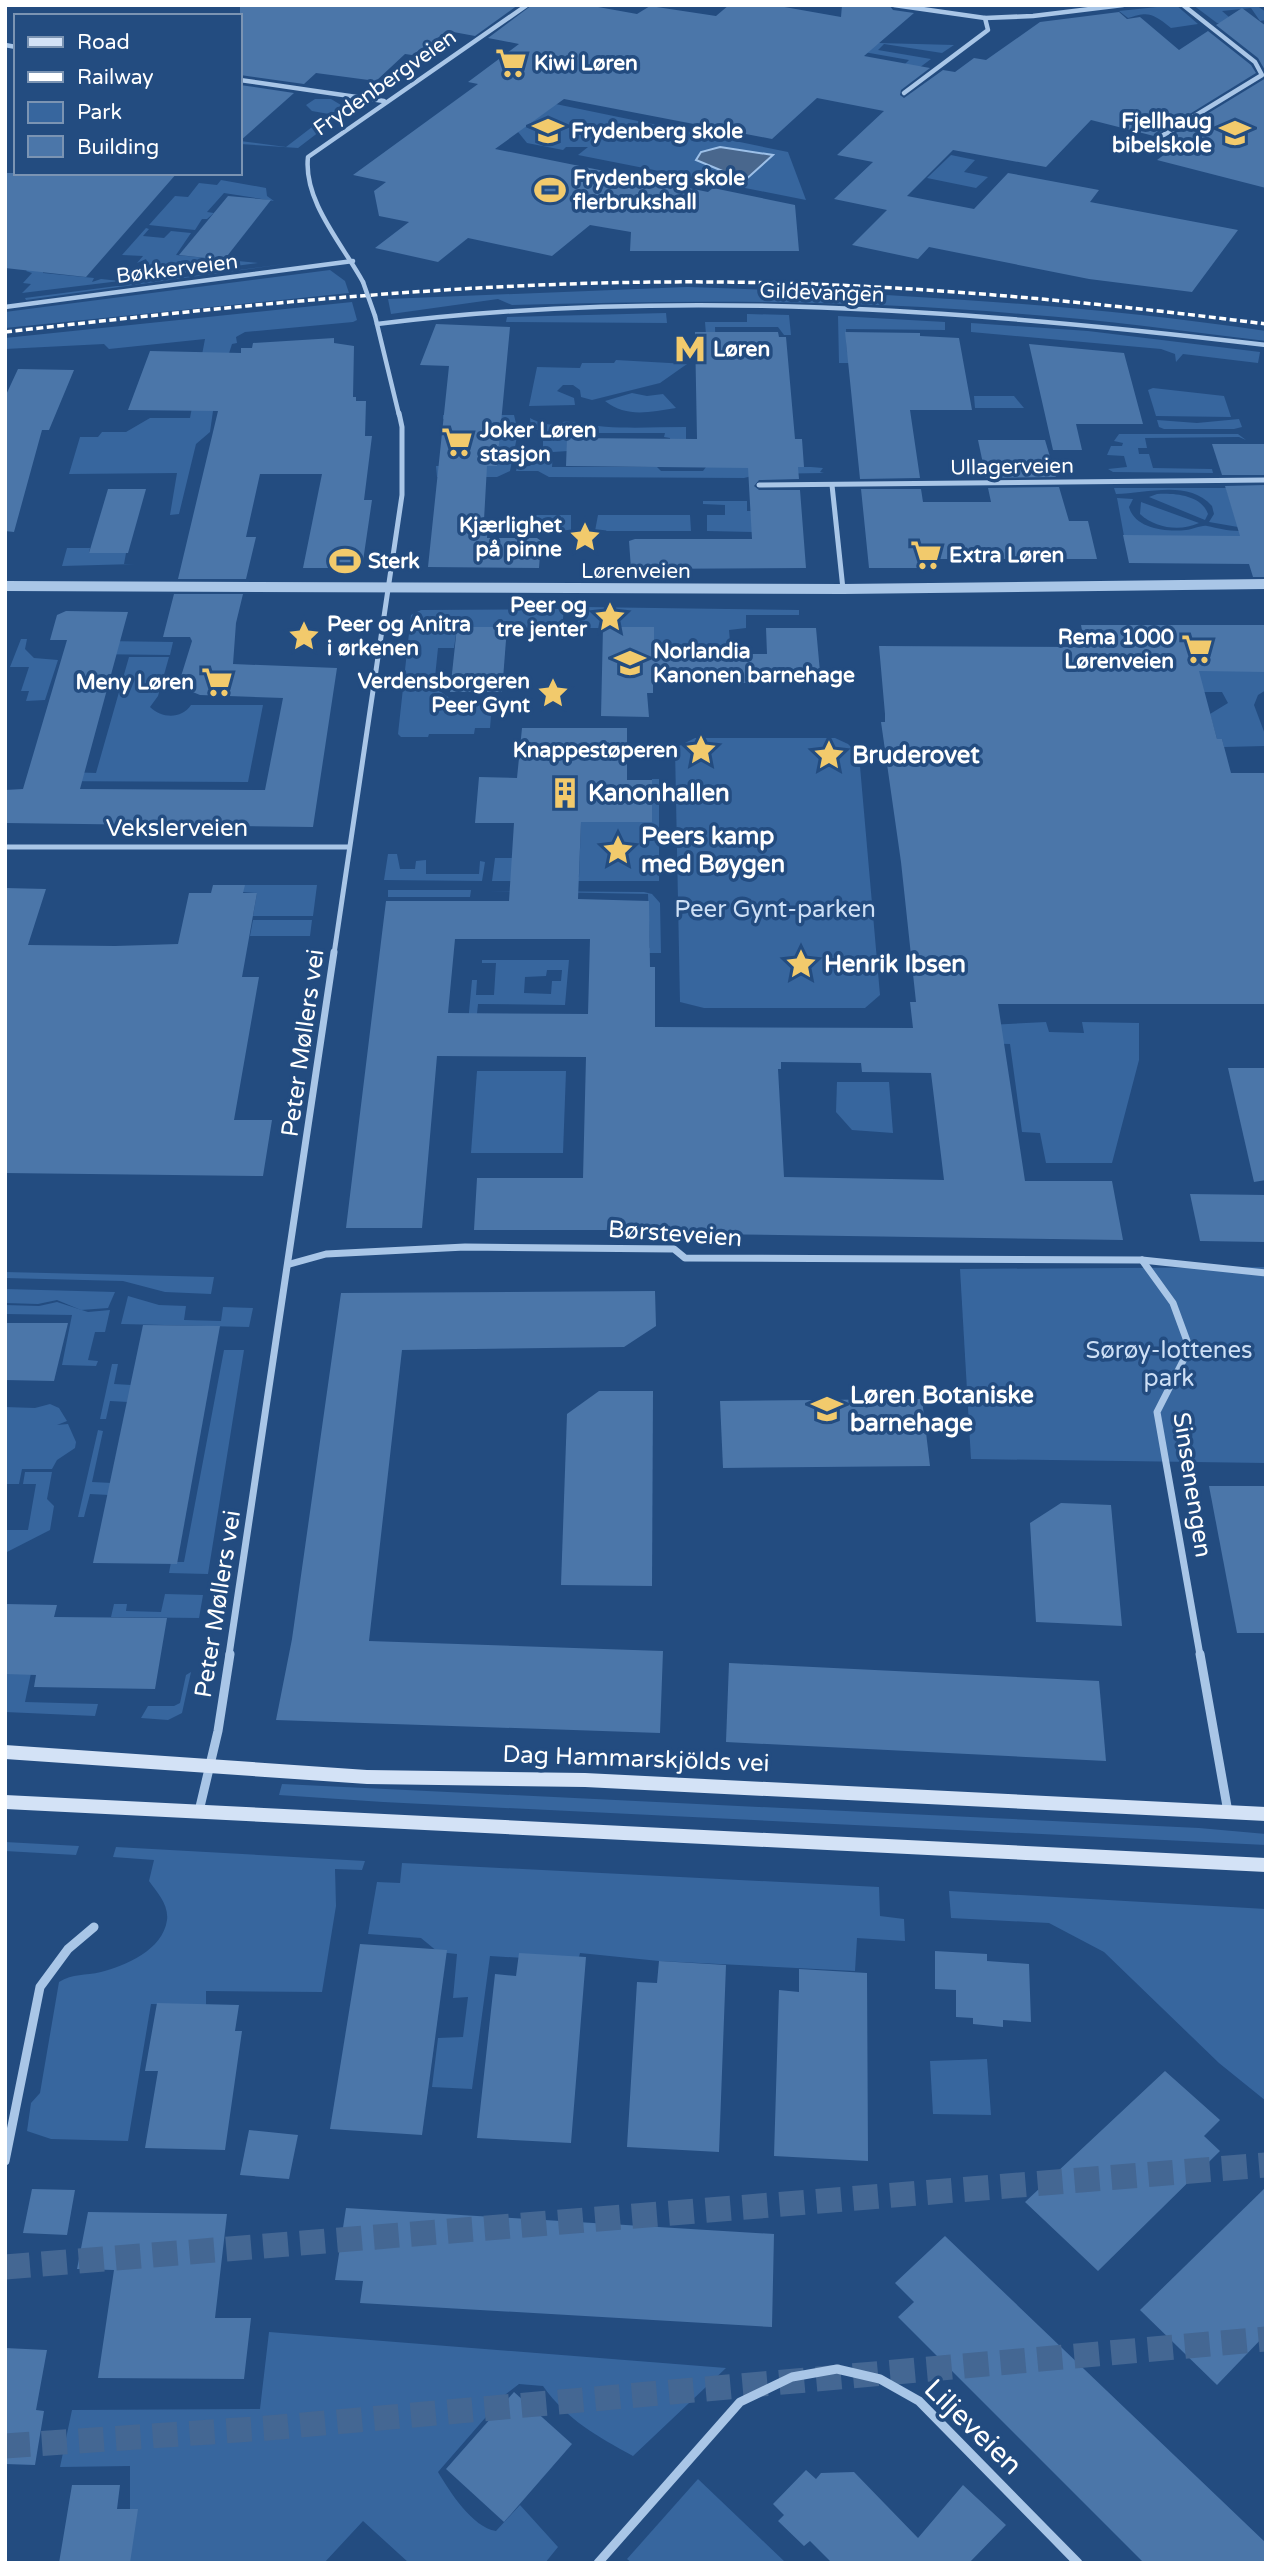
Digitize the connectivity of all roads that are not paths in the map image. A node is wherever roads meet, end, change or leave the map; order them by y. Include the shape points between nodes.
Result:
1 (527, 5) edge
2 (894, 5) edge
3 (1123, 5) edge
4 (1183, 5) edge
5 (985, 18) junction
6 (242, 80) edge
7 (904, 93) dead end
8 (385, 101) junction
9 (1157, 139) dead end
10 (353, 261) junction
11 (363, 282) joint
12 (5, 307) edge
13 (377, 324) junction
14 (1266, 345) edge
15 (1266, 480) edge
16 (759, 485) dead end
17 (832, 485) junction
18 (1266, 584) edge
19 (5, 586) edge
20 (391, 588) junction
21 (844, 589) junction
22 (5, 847) edge
23 (348, 847) junction
24 (1142, 1260) junction
25 (290, 1264) junction
26 (1266, 1273) edge
27 (5, 1752) edge
28 (211, 1767) junction
29 (5, 1802) edge
30 (198, 1811) junction
31 (1228, 1812) junction
32 (1266, 1814) edge
33 (1266, 1865) edge
34 (94, 1927) dead end
35 (5, 2161) edge
36 (598, 2563) edge
37 (1078, 2563) edge

1 - 8 street, Frydenbergveien
2 - 5 street
3 - 5 street
4 - 9 street via 1255,62 1262,75
5 - 7 street via 988,30
6 - 8 street
8 - 10 street, Frydenbergveien via 318,149 305,164 309,184
10 - 11 street, Frydenbergveien
10 - 12 street, Bøkkerveien
11 - 13 street, Peter Møllers vei, bridge
13 - 14 street, Gildevangen via 477,312 624,306 831,308 1128,328
13 - 20 street, Peter Møllers vei via 402,427 402,495
15 - 17 street, Ullagerveien
16 - 17 street, Ullagerveien
17 - 21 street
18 - 21 street, Lørenveien
19 - 20 street, Lørenveien
20 - 21 street, Lørenveien
20 - 23 street, Peter Møllers vei
22 - 23 street, Vekslerveien
23 - 25 street, Peter Møllers vei
24 - 25 street, Børsteveien via 685,1258 674,1248 465,1247 326,1254
24 - 26 street
24 - 31 street, Sinsenengen via 1184,1329 1186,1353 1157,1412
25 - 28 street, Peter Møllers vei
27 - 28 main road, Dag Hammarskjölds vei
28 - 30 street, Peter Møllers vei
28 - 31 main road, Dag Hammarskjölds vei via 367,1777 585,1780
29 - 30 main road
30 - 33 main road
31 - 32 main road, Dag Hammarskjölds vei
34 - 35 street via 68,1949 40,1987
36 - 37 street, Liljeveien via 740,2402 792,2377 837,2369 880,2379 919,2400

